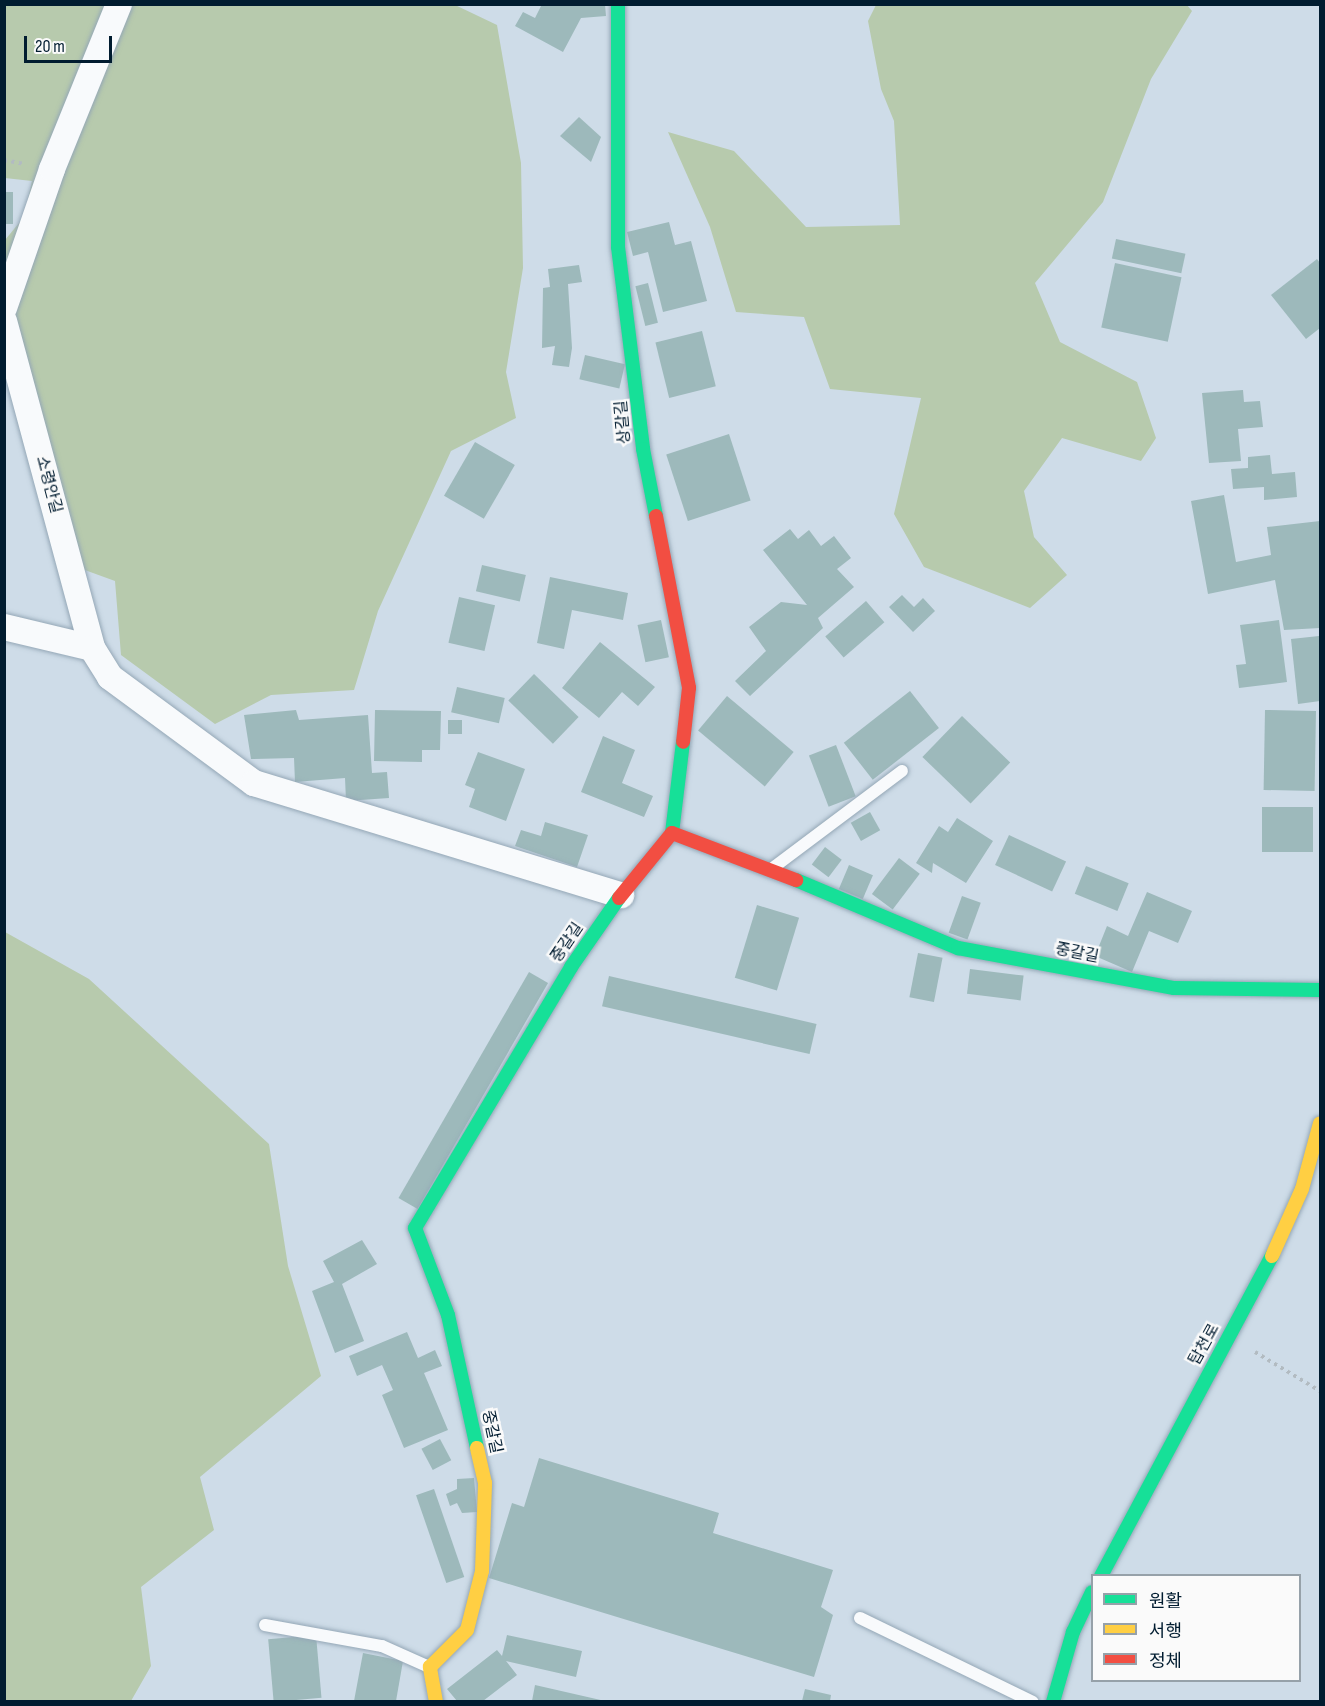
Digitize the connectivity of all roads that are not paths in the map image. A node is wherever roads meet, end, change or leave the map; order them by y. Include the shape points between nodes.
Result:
1 (119, 4) edge
2 (618, 4) edge
3 (4, 308) edge
4 (4, 321) edge
5 (4, 627) edge
6 (92, 648) junction
7 (902, 771) dead end
8 (672, 833) junction
9 (770, 870) junction
10 (621, 895) junction
11 (1320, 990) edge
12 (1320, 1124) edge
13 (1102, 1574) edge
14 (1091, 1594) edge
15 (860, 1618) dead end
16 (266, 1625) dead end
17 (430, 1667) junction
18 (436, 1701) edge
19 (1033, 1701) edge
20 (1053, 1701) edge

1 - 3 street via 52,168
2 - 8 street, 상갈길 via 618,247 643,449 689,687
4 - 6 street, 소령안길
5 - 6 street
6 - 10 street, 소령안길 via 110,677 254,783
7 - 9 lane
8 - 9 street, 중갈길
8 - 10 street, 중갈길
9 - 11 street, 중갈길 via 958,948 1174,988
10 - 17 street, 중갈길 via 571,967 415,1227 448,1315 485,1483 482,1571 467,1630
12 - 13 street, 탑천로 via 1302,1189 1268,1264
14 - 20 street via 1073,1632
15 - 19 lane
16 - 17 lane via 382,1646
17 - 18 street

